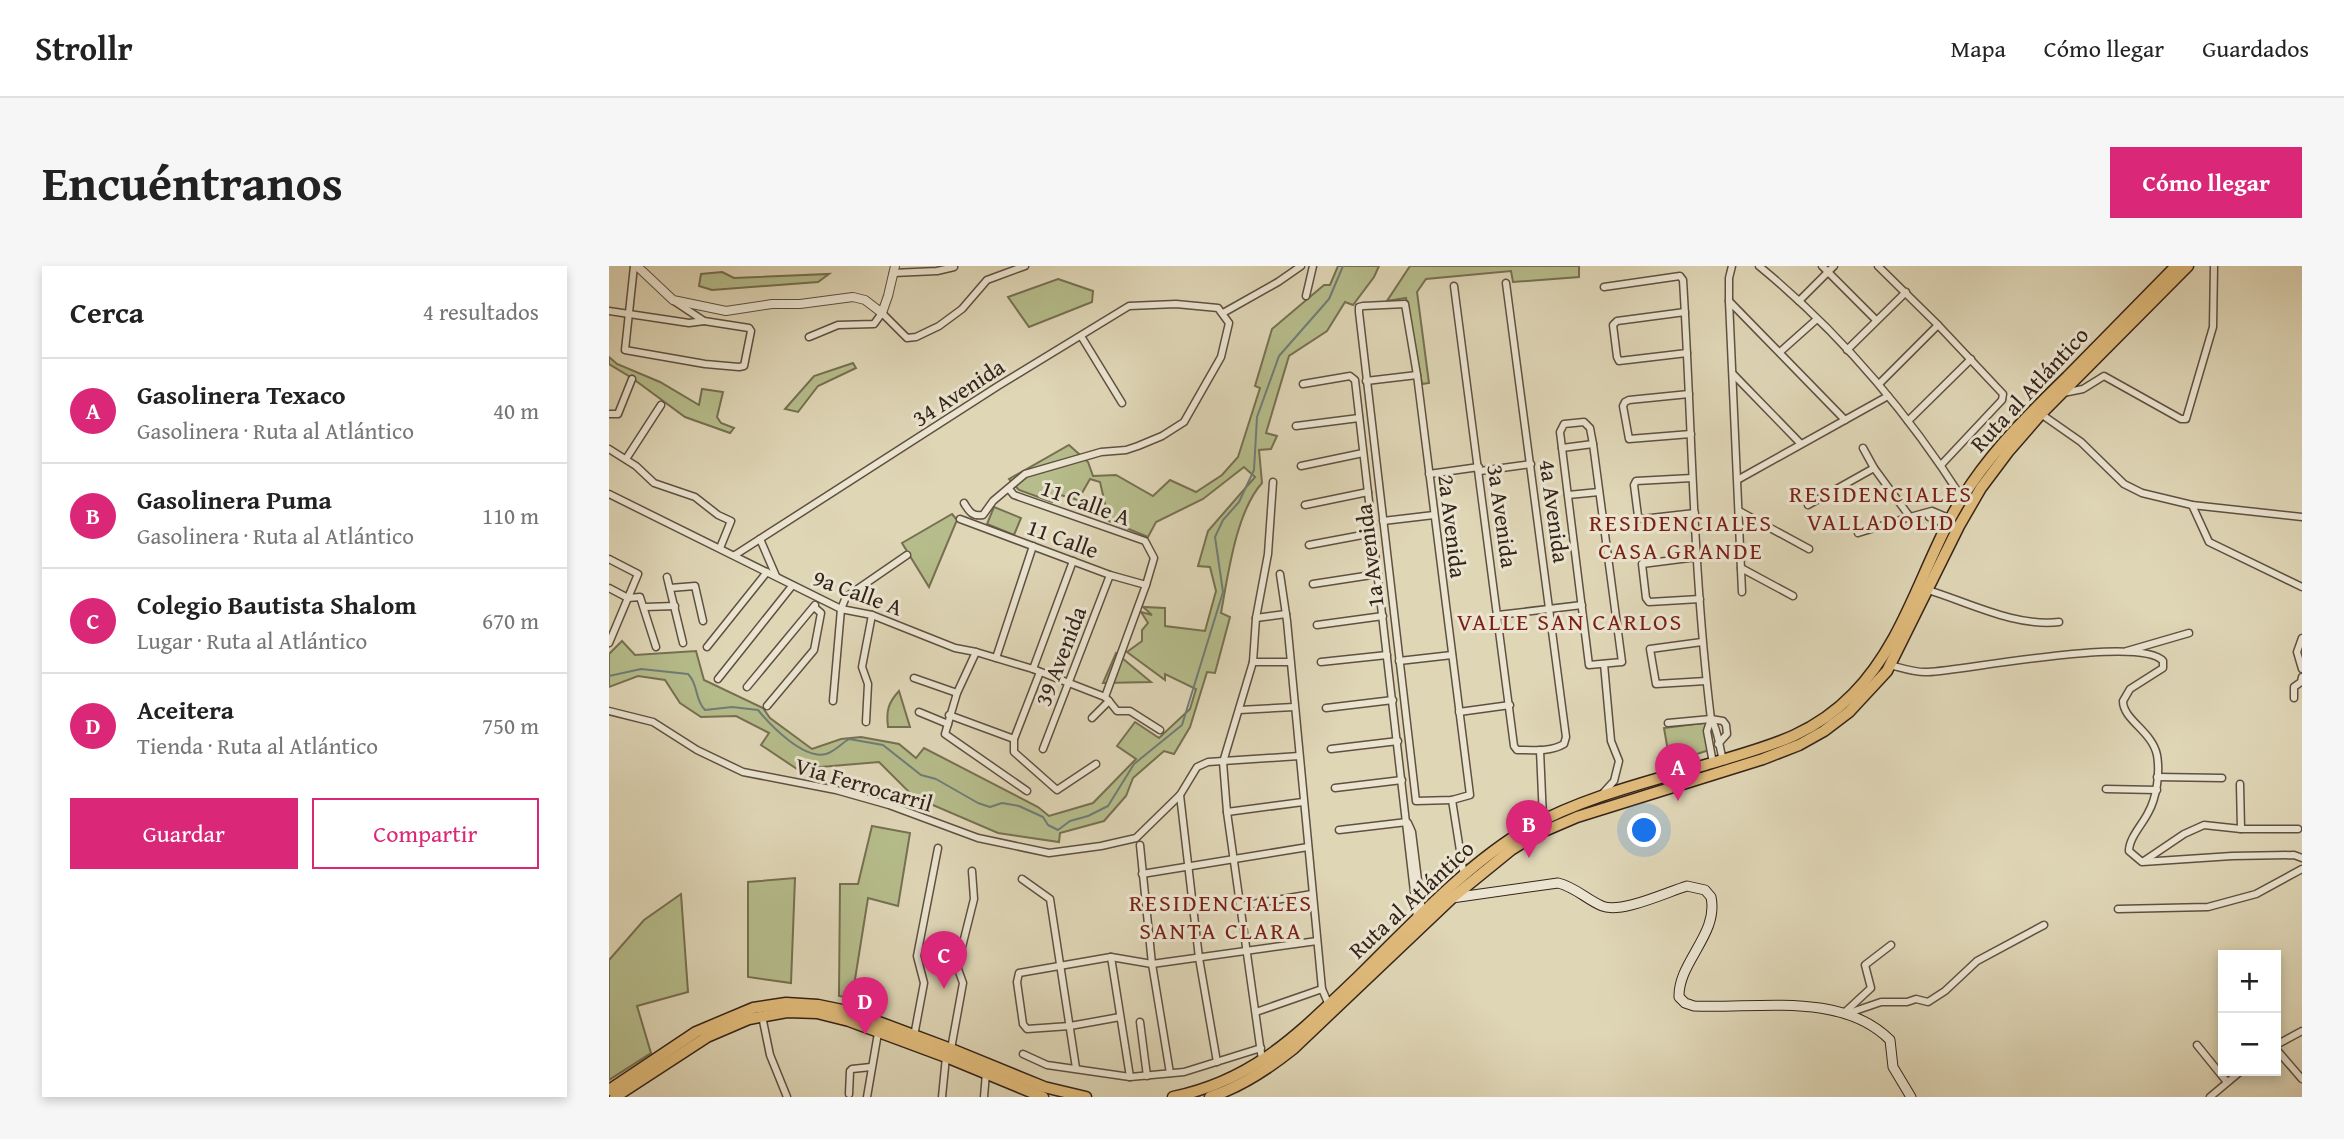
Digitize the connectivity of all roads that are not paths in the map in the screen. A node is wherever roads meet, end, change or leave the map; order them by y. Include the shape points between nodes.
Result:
1 (636, 266) edge
2 (1025, 266) edge
3 (1301, 266) edge
4 (1313, 266) edge
5 (1733, 266) edge
6 (1878, 266) edge
7 (2176, 266) edge
8 (2188, 266) edge
9 (2214, 266) edge
10 (954, 267) edge
11 (1761, 267) edge
12 (1828, 268) edge
13 (894, 269) edge
14 (1506, 283) dead end
15 (1454, 286) dead end
16 (1604, 287) dead end
17 (1906, 292) junction
18 (1306, 296) dead end
19 (673, 300) junction
20 (1730, 300) junction
21 (1800, 300) junction
22 (1405, 304) joint
23 (609, 312) edge
24 (1685, 312) junction
25 (881, 313) junction
26 (1223, 313) junction
27 (630, 315) junction
28 (1817, 319) junction
29 (1876, 320) junction
30 (704, 321) junction
31 (1938, 325) junction
32 (1081, 336) junction
33 (809, 337) dead end
34 (1847, 350) junction
35 (1780, 352) junction
36 (1687, 354) junction
37 (1971, 359) junction
38 (1733, 374) junction
39 (1417, 375) junction
40 (632, 379) dead end
41 (1366, 381) junction
42 (1303, 384) dead end
43 (1879, 384) junction
44 (2063, 393) junction
45 (1689, 394) junction
46 (1888, 396) junction
47 (1122, 404) dead end
48 (661, 405) dead end
49 (609, 414) edge
50 (2041, 414) junction
51 (1359, 418) junction
52 (1845, 420) junction
53 (1908, 421) junction
54 (1296, 426) dead end
55 (1692, 434) junction
56 (1593, 444) junction
57 (1801, 444) junction
58 (1562, 448) junction
59 (1863, 448) dead end
60 (609, 449) edge
61 (1363, 453) junction
62 (627, 460) junction
63 (1531, 464) junction
64 (1941, 465) junction
65 (1301, 466) dead end
66 (1874, 468) junction
67 (1479, 469) junction
68 (1429, 474) junction
69 (1692, 478) junction
70 (1739, 479) junction
71 (1273, 482) dead end
72 (1009, 489) junction
73 (1368, 492) junction
74 (1599, 492) junction
75 (609, 494) edge
76 (1568, 495) junction
77 (1962, 498) junction
78 (964, 503) dead end
79 (1808, 505) dead end
80 (1305, 506) dead end
81 (2192, 506) junction
82 (1739, 512) junction
83 (1695, 513) junction
84 (1434, 515) junction
85 (1910, 517) junction
86 (2302, 517) edge
87 (960, 519) dead end
88 (1383, 521) junction
89 (1949, 522) junction
90 (1373, 533) junction
91 (1858, 533) dead end
92 (760, 539) junction
93 (1309, 545) dead end
94 (1033, 546) junction
95 (720, 548) junction
96 (1808, 549) dead end
97 (735, 555) junction
98 (907, 555) dead end
99 (1697, 557) junction
100 (611, 560) edge
101 (1073, 561) junction
102 (1741, 568) junction
103 (609, 569) edge
104 (767, 572) junction
105 (1378, 574) junction
106 (1110, 575) junction
107 (1280, 575) dead end
108 (667, 577) dead end
109 (777, 578) junction
110 (1313, 584) dead end
111 (1146, 585) junction
112 (792, 586) junction
113 (2302, 587) edge
114 (609, 588) edge
115 (670, 589) junction
116 (1928, 590) junction
117 (1742, 592) dead end
118 (1793, 596) dead end
119 (628, 598) junction
120 (819, 599) junction
121 (1700, 599) junction
122 (1582, 605) junction
123 (674, 606) junction
124 (645, 607) junction
125 (814, 607) junction
126 (1550, 608) junction
127 (841, 609) junction
128 (1286, 614) junction
129 (872, 615) junction
130 (1498, 615) junction
131 (1383, 616) junction
132 (1255, 618) junction
133 (702, 621) dead end
134 (2059, 622) dead end
135 (1317, 625) dead end
136 (2189, 633) dead end
137 (2302, 638) edge
138 (1702, 642) junction
139 (609, 643) edge
140 (683, 643) dead end
141 (656, 647) dead end
142 (707, 647) dead end
143 (976, 652) junction
144 (2126, 652) junction
145 (1387, 655) junction
146 (1452, 655) junction
147 (996, 658) junction
148 (1253, 662) junction
149 (1290, 662) junction
150 (1321, 662) dead end
151 (1399, 662) junction
152 (1604, 664) junction
153 (1891, 665) junction
154 (2302, 670) edge
155 (1037, 671) junction
156 (2302, 677) edge
157 (914, 678) dead end
158 (718, 679) dead end
159 (1706, 681) junction
160 (1068, 683) junction
161 (747, 687) dead end
162 (957, 693) junction
163 (2294, 698) dead end
164 (1107, 699) junction
165 (1393, 700) junction
166 (833, 701) dead end
167 (1510, 705) junction
168 (767, 706) dead end
169 (1294, 707) junction
170 (1326, 708) dead end
171 (1239, 710) junction
172 (609, 711) edge
173 (919, 712) dead end
174 (1459, 712) junction
175 (949, 715) junction
176 (1092, 718) dead end
177 (1711, 719) junction
178 (866, 722) dead end
179 (1668, 723) dead end
180 (948, 724) junction
181 (1160, 730) dead end
182 (1014, 739) junction
183 (1398, 741) junction
184 (1715, 741) junction
185 (1044, 749) dead end
186 (1331, 749) dead end
187 (1540, 750) junction
188 (1299, 756) junction
189 (1718, 761) junction
190 (1223, 762) junction
191 (1096, 764) dead end
192 (1696, 774) junction
193 (2157, 777) junction
194 (2222, 778) dead end
195 (1402, 780) junction
196 (2240, 785) dead end
197 (1335, 788) dead end
198 (2106, 789) dead end
199 (2157, 790) junction
200 (1027, 791) dead end
201 (1180, 795) junction
202 (1452, 800) junction
203 (1594, 800) junction
204 (1303, 802) junction
205 (1227, 811) junction
206 (1543, 821) junction
207 (1407, 822) junction
208 (2241, 829) junction
209 (2298, 829) dead end
210 (1339, 830) dead end
211 (1140, 845) dead end
212 (1308, 847) junction
213 (938, 848) dead end
214 (2302, 858) edge
215 (1234, 859) junction
216 (2142, 862) junction
217 (1188, 867) junction
218 (2302, 869) edge
219 (972, 871) dead end
220 (1142, 874) junction
221 (1464, 876) junction
222 (1022, 879) dead end
223 (1312, 894) junction
224 (1452, 898) junction
225 (1240, 906) junction
226 (2118, 909) dead end
227 (1420, 918) junction
228 (2044, 925) dead end
229 (1317, 941) junction
230 (1891, 945) dead end
231 (1247, 953) junction
232 (1111, 957) junction
233 (1199, 958) junction
234 (1151, 964) junction
235 (1062, 966) junction
236 (1322, 989) junction
237 (1329, 1006) junction
238 (1255, 1012) junction
239 (1845, 1013) junction
240 (762, 1016) junction
241 (1120, 1017) junction
242 (1140, 1023) dead end
243 (1070, 1026) junction
244 (2302, 1031) edge
245 (879, 1033) junction
246 (914, 1035) junction
247 (2281, 1044) edge
248 (2197, 1045) dead end
249 (1261, 1048) junction
250 (949, 1053) junction
251 (2281, 1053) edge
252 (1023, 1054) dead end
253 (1217, 1062) junction
254 (1263, 1062) junction
255 (871, 1068) junction
256 (1076, 1068) junction
257 (986, 1073) junction
258 (1170, 1073) junction
259 (1147, 1076) junction
260 (2235, 1076) edge
261 (1130, 1077) junction
262 (2302, 1079) edge
263 (2227, 1082) junction
264 (609, 1090) edge
265 (849, 1094) dead end
266 (615, 1097) edge
267 (787, 1097) edge
268 (867, 1097) edge
269 (942, 1097) edge
270 (984, 1097) edge
271 (1042, 1097) edge
272 (1086, 1097) edge
273 (1173, 1097) edge
274 (1210, 1097) edge
275 (1911, 1097) edge
276 (2210, 1097) edge

1 - 19 street
1 - 27 street
2 - 25 street via 987,280 962,309 912,338
3 - 26 street
4 - 18 street
5 - 20 street
6 - 17 street
7 - 77 highway, Ruta al Atlántico via 2021,422
8 - 44 highway, Ruta al Atlántico
9 - 44 street via 2213,327 2186,419 2104,376 2083,389
10 - 13 street
11 - 21 street
12 - 21 street
12 - 29 street
13 - 25 street
14 - 63 street, 4a Avenida
15 - 67 street, 3a Avenida
16 - 24 street via 1680,276
17 - 29 street
17 - 31 street
19 - 25 street via 726,311 853,297
19 - 30 street
20 - 35 street
20 - 38 street
21 - 28 street
22 - 39 street, 2a Avenida
22 - 41 street, 1a Avenida via 1359,307
23 - 27 street
24 - 36 street
24 - 36 street via 1613,325 1619,361
25 - 33 street via 874,324 838,325
26 - 32 street, 34 Avenida via 1215,306 1133,305
26 - 72 street via 1229,323 1221,357 1184,422 1126,450 1042,467 1025,474
27 - 30 street
27 - 30 street via 624,349 744,366 751,329
28 - 34 street
28 - 35 street
29 - 34 street
31 - 37 street
31 - 43 street
32 - 47 street
32 - 92 street, 34 Avenida
34 - 43 street
35 - 52 street
36 - 45 street
37 - 53 street
37 - 64 street via 2001,389 2002,400
38 - 57 street
38 - 70 street
39 - 41 street
39 - 68 street, 2a Avenida
40 - 49 street via 618,414
41 - 88 street, 1a Avenida
42 - 51 street via 1352,377
43 - 46 street
44 - 50 highway, Ruta al Atlántico
45 - 55 street
45 - 55 street via 1629,400 1623,406 1629,439
46 - 52 street
46 - 53 street
48 - 62 street
50 - 81 street via 2081,442 2124,484
50 - 116 highway, Ruta al Atlántico via 1981,488
51 - 54 street
51 - 61 street
52 - 57 street
53 - 64 street
55 - 69 street
56 - 58 street
56 - 58 street via 1588,424 1574,423 1561,427
56 - 74 street
57 - 70 street
58 - 76 street
59 - 66 street
60 - 62 street
61 - 65 street
61 - 73 street
62 - 95 street via 655,482 695,497 732,522
63 - 67 street
63 - 126 street, 4a Avenida
64 - 77 street
66 - 79 street
66 - 85 street
67 - 68 street
67 - 130 street, 3a Avenida
68 - 84 street, 2a Avenida
69 - 83 street
69 - 83 street via 1636,481 1634,485 1642,519
70 - 82 street
71 - 132 street via 1268,554
72 - 78 street via 983,515 970,513
72 - 111 street, 11 Calle A via 1014,495 1145,541 1154,558
73 - 80 street
73 - 90 street
74 - 76 street
74 - 152 street via 1622,662
75 - 95 street, 9a Calle A
76 - 122 street
77 - 89 highway, Ruta al Atlántico
81 - 86 street
81 - 113 street via 2209,542
82 - 96 street
82 - 102 street
83 - 99 street
84 - 88 street
84 - 146 street, 2a Avenida
85 - 89 street via 1932,511
85 - 91 street
87 - 94 street, 11 Calle
88 - 151 street, 1a Avenida
89 - 189 highway, Ruta al Atlántico via 1886,653 1853,694 1817,725
90 - 93 street
90 - 105 street
92 - 97 street, 34 Avenida
92 - 109 street
94 - 101 street, 11 Calle
94 - 147 street
95 - 97 street, 9a Calle A
97 - 104 street, 9a Calle A
98 - 127 street via 846,597
99 - 121 street
99 - 121 street via 1642,564 1649,602
100 - 103 street
100 - 119 street via 638,574
101 - 106 street, 11 Calle
101 - 155 street
102 - 117 street
102 - 118 street
104 - 109 street, 9a Calle A
104 - 142 street
105 - 110 street
105 - 131 street
106 - 111 street, 11 Calle
106 - 160 street, 39 Avenida
107 - 128 street
108 - 115 street
109 - 112 street, 9a Calle A
111 - 164 street
112 - 120 street, 9a Calle A
112 - 158 street
114 - 119 street
115 - 123 street
115 - 133 street via 695,586
116 - 134 street via 2021,621
116 - 153 highway, Ruta al Atlántico
119 - 124 street via 640,597
119 - 139 street
120 - 125 street
120 - 127 street, 9a Calle A
121 - 138 street
122 - 126 street
122 - 152 street via 1589,665
123 - 124 street
123 - 140 street
124 - 141 street
125 - 161 street
125 - 168 street via 821,613 814,650
126 - 130 street
126 - 187 street, 4a Avenida via 1566,737 1565,744
127 - 129 street, 9a Calle A
127 - 166 street
128 - 132 street
128 - 149 street
129 - 143 street, 9a Calle A
129 - 178 street via 862,667 868,684
130 - 167 street, 3a Avenida
131 - 135 street
131 - 145 street
132 - 148 street
136 - 144 street
137 - 154 street via 2297,652
138 - 159 street
138 - 159 street via 1650,649 1656,684
143 - 147 street, 9a Calle A
143 - 162 street
144 - 153 street via 1924,673
144 - 193 street via 2158,656 2164,664 2130,689 2123,701 2126,714 2154,747
145 - 150 street
145 - 165 street
146 - 151 street
146 - 174 street, 2a Avenida
147 - 155 street, 9a Calle A
148 - 149 street
148 - 171 street
149 - 169 street
151 - 202 street, 1a Avenida via 1416,801
152 - 203 street via 1611,741 1619,761 1608,789
153 - 192 highway, Ruta al Atlántico via 1849,712 1799,745
155 - 160 street, 9a Calle A
155 - 182 street
156 - 163 street via 2294,687
157 - 162 street
159 - 177 street
160 - 164 street, 9a Calle A
160 - 185 street, 39 Avenida
162 - 175 street
164 - 176 street
164 - 181 street, 9a Calle A via 1117,711 1130,711
165 - 170 street
165 - 183 street
167 - 174 street
167 - 187 street, 3a Avenida via 1514,746
169 - 171 street
169 - 188 street
171 - 190 street
172 - 201 street, Via Ferrocarril via 653,722 743,772 836,790 978,838 1049,853 1136,838
173 - 180 street
174 - 202 street, 2a Avenida via 1470,795
175 - 180 street
175 - 182 street
177 - 179 street
177 - 184 street via 1717,729
177 - 184 street via 1723,721 1727,729 1723,740
180 - 200 street via 946,735
182 - 191 street via 1016,755 1057,790
183 - 186 street
183 - 195 street
184 - 189 street
187 - 206 street
188 - 190 street, Via Ferrocarril
188 - 204 street
189 - 192 highway, Ruta al Atlántico
190 - 201 street, Via Ferrocarril via 1197,767
190 - 205 street
192 - 203 highway, Ruta al Atlántico
192 - 224 highway, Ruta al Atlántico via 1535,835
193 - 194 street
193 - 199 street
195 - 197 street
195 - 207 street
196 - 208 street
198 - 199 street
199 - 216 street via 2129,846
201 - 217 street
202 - 221 street
203 - 206 highway, Ruta al Atlántico
204 - 205 street
204 - 212 street
205 - 215 street
206 - 221 highway, Ruta al Atlántico via 1497,848
207 - 210 street
207 - 227 street via 1412,832
208 - 209 street
208 - 216 street via 2197,827
211 - 220 street
212 - 215 street
212 - 223 street
213 - 246 street via 917,956 924,983
214 - 216 street via 2232,856
215 - 217 street
215 - 225 street
217 - 220 street
217 - 233 street
218 - 226 street via 2256,894 2208,907
219 - 250 street via 974,900 958,963 963,983
220 - 234 street
221 - 227 highway, Ruta al Atlántico
222 - 235 street via 1050,899
223 - 225 street
223 - 229 street
224 - 239 main road via 1557,883 1605,908 1618,908 1687,886 1697,887 1711,897 1713,916 1679,989 1685,1003
224 - 274 highway, Ruta al Atlántico via 1268,1070
225 - 231 street
227 - 237 highway, Ruta al Atlántico
228 - 239 street via 1977,961 1928,1002 1881,1002
229 - 231 street
229 - 236 street
230 - 239 street via 1866,962 1871,988
231 - 233 street
231 - 238 street
232 - 234 street
232 - 235 street
232 - 241 street
233 - 234 street
233 - 253 street
234 - 258 street
235 - 243 street
235 - 243 street via 1019,973 1017,982 1027,1029
236 - 237 street
236 - 238 street
237 - 254 highway, Ruta al Atlántico
238 - 249 street
239 - 275 main road via 1870,1023 1889,1040 1893,1067
240 - 245 highway via 817,1013
240 - 266 highway via 707,1037
240 - 267 street via 770,1055
241 - 243 street
241 - 261 street
242 - 259 street
243 - 256 street
244 - 247 street
245 - 250 highway
245 - 255 street
246 - 250 highway
246 - 264 highway via 818,1005 764,1006 696,1031
248 - 263 street
249 - 253 street
249 - 254 street
250 - 257 highway
250 - 269 street
250 - 272 highway
251 - 262 street
252 - 256 street via 1047,1065
253 - 258 street
254 - 273 highway, Ruta al Atlántico via 1220,1084
255 - 265 street via 850,1071
255 - 268 street
256 - 261 street
257 - 270 street
257 - 271 highway
258 - 259 street
259 - 261 street
260 - 263 street
263 - 276 street

